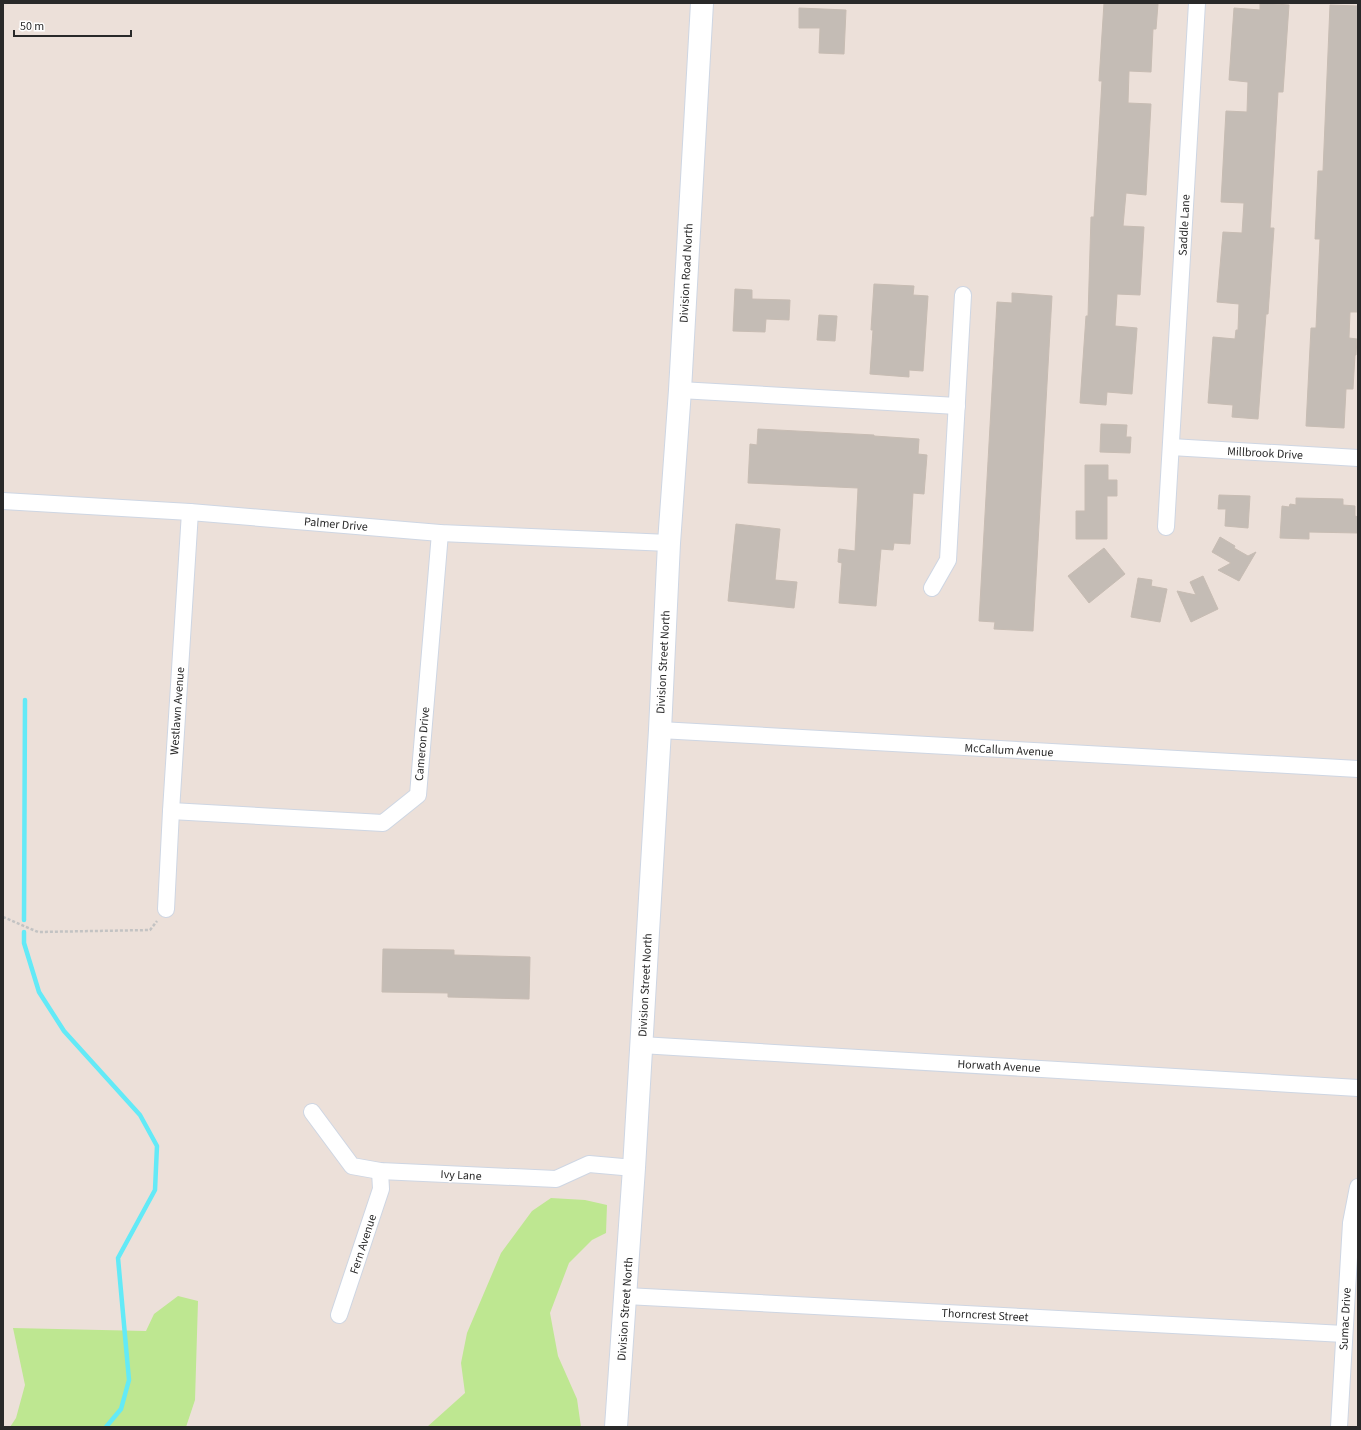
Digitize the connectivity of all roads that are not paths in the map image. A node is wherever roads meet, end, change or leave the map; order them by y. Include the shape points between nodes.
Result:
1 (702, 3) edge
2 (1197, 3) edge
3 (963, 295) dead end
4 (680, 390) junction
5 (957, 406) junction
6 (1171, 447) junction
7 (1358, 458) edge
8 (3, 501) edge
9 (190, 512) junction
10 (1166, 528) dead end
11 (440, 533) junction
12 (669, 543) junction
13 (932, 588) dead end
14 (660, 730) junction
15 (1358, 769) edge
16 (171, 811) junction
17 (166, 909) road end
18 (641, 1045) junction
19 (1358, 1088) edge
20 (312, 1112) dead end
21 (634, 1168) junction
22 (380, 1171) junction
23 (1358, 1187) edge
24 (626, 1296) junction
25 (339, 1315) dead end
26 (1344, 1334) junction
27 (616, 1427) edge
28 (1339, 1427) edge

1 - 4 main road, Division Road North
2 - 6 street, Saddle Lane
3 - 5 street
4 - 5 street
4 - 12 main road, Division Road North
5 - 13 street via 948,560
6 - 7 street, Millbrook Drive
6 - 10 street, Saddle Lane
8 - 9 street, Palmer Drive
9 - 11 street, Palmer Drive
9 - 16 street, Westlawn Avenue
11 - 12 street, Palmer Drive
11 - 16 street, Cameron Drive via 418,795 383,823
12 - 14 main road, Division Street North
14 - 15 street, McCallum Avenue
14 - 18 main road, Division Street North
16 - 17 street, Westlawn Avenue
18 - 19 street, Horwath Avenue
18 - 21 main road, Division Street North
20 - 22 street, Ivy Lane via 352,1166
21 - 22 street, Ivy Lane via 589,1164 556,1179
21 - 24 main road, Division Street North
22 - 25 street, Fern Avenue via 381,1189
23 - 26 street, Sumac Drive via 1351,1223
24 - 26 street, Thorncrest Street
24 - 27 main road, Division Street North
26 - 28 street, Sumac Drive

